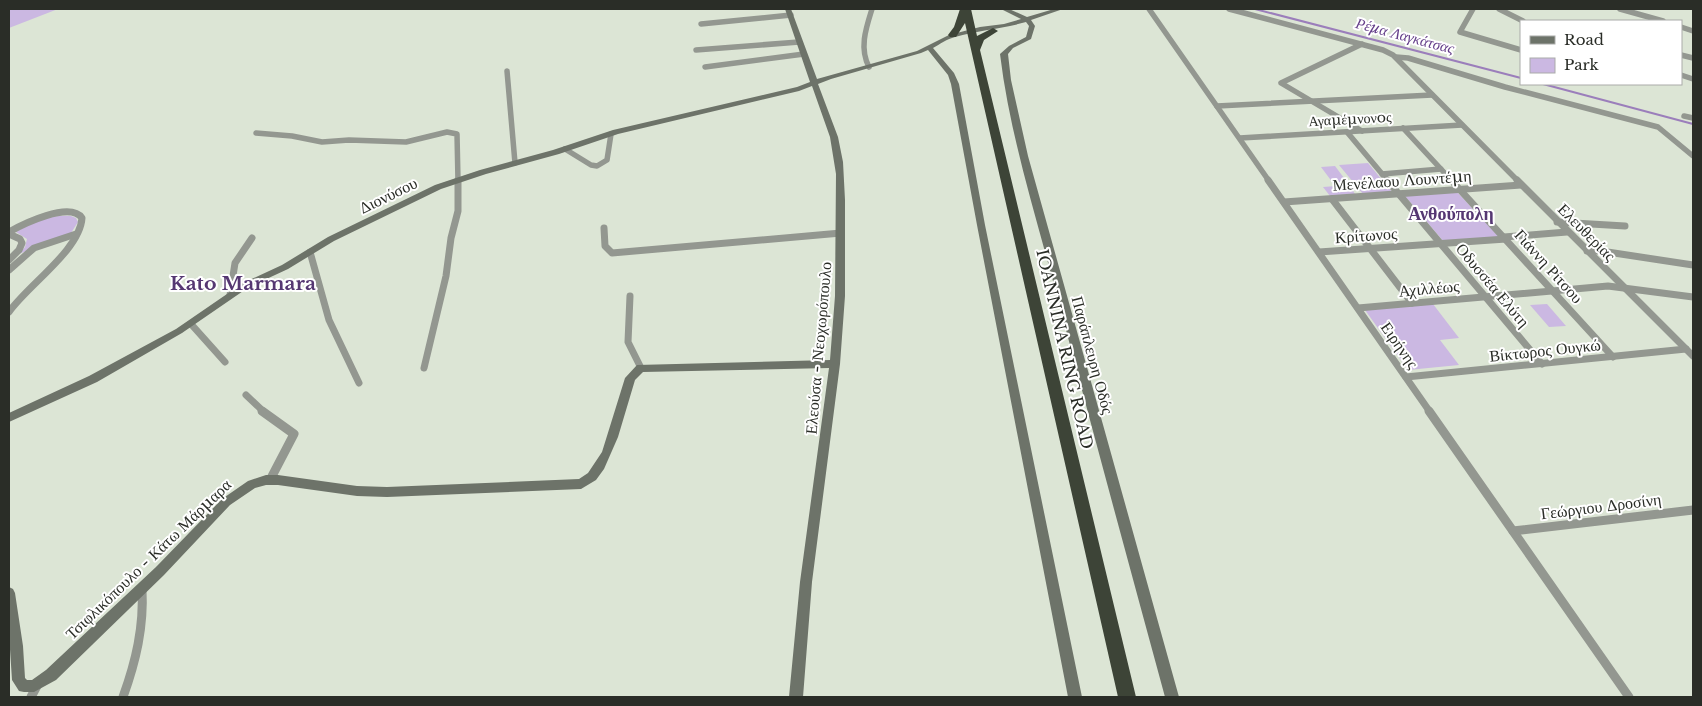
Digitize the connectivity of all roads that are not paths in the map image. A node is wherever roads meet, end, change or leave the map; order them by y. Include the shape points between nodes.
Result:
1 (872, 9) edge
2 (965, 9) edge
3 (1060, 9) edge
4 (1149, 9) edge
5 (1230, 9) edge
6 (1474, 9) edge
7 (1499, 9) edge
8 (1620, 9) edge
9 (1655, 9) edge
10 (1007, 11) edge
11 (789, 12) edge
12 (1650, 17) junction
13 (1028, 20) junction
14 (1521, 20) edge
15 (1660, 20) edge
16 (1018, 23) junction
17 (701, 24) dead end
18 (1005, 26) junction
19 (993, 31) junction
20 (1032, 32) junction
21 (953, 35) junction
22 (973, 38) junction
23 (799, 42) junction
24 (939, 43) junction
25 (1362, 44) junction
26 (929, 48) junction
27 (696, 50) dead end
28 (1520, 50) edge
29 (919, 52) junction
30 (804, 54) junction
31 (1396, 57) junction
32 (940, 61) junction
33 (869, 66) junction
34 (705, 67) dead end
35 (507, 71) dead end
36 (815, 83) junction
37 (1432, 94) junction
38 (1311, 101) junction
39 (1217, 106) junction
40 (1684, 116) dead end
41 (1693, 118) edge
42 (1462, 125) junction
43 (1404, 128) junction
44 (1362, 131) junction
45 (1346, 132) junction
46 (256, 133) dead end
47 (611, 134) junction
48 (1240, 138) junction
49 (565, 149) junction
50 (1693, 156) edge
51 (515, 163) junction
52 (1441, 169) junction
53 (1382, 174) junction
54 (458, 180) junction
55 (1521, 185) junction
56 (1460, 189) junction
57 (1398, 194) junction
58 (1332, 199) junction
59 (1284, 202) junction
60 (1557, 222) junction
61 (1625, 226) dead end
62 (604, 228) dead end
63 (1567, 232) junction
64 (9, 233) edge
65 (840, 233) junction
66 (76, 234) junction
67 (252, 238) dead end
68 (1505, 238) junction
69 (1441, 244) junction
70 (1370, 249) junction
71 (1586, 251) junction
72 (310, 252) junction
73 (1319, 252) junction
74 (9, 260) edge
75 (1693, 265) edge
76 (9, 270) edge
77 (1622, 286) junction
78 (1553, 291) junction
79 (230, 295) junction
80 (630, 296) dead end
81 (1485, 297) junction
82 (1693, 297) edge
83 (1412, 303) junction
84 (1358, 308) junction
85 (9, 312) edge
86 (191, 324) junction
87 (1686, 350) junction
88 (1693, 356) edge
89 (1613, 357) junction
90 (225, 362) dead end
91 (835, 364) junction
92 (1542, 364) junction
93 (424, 368) dead end
94 (641, 368) junction
95 (1406, 377) junction
96 (359, 383) dead end
97 (246, 395) dead end
98 (9, 418) edge
99 (270, 480) junction
100 (1693, 510) edge
101 (1513, 531) junction
102 (142, 589) junction
103 (9, 593) edge
104 (38, 684) junction
105 (31, 697) edge
106 (123, 697) edge
107 (796, 697) edge
108 (1074, 697) edge
109 (1127, 697) edge
110 (1172, 697) edge
111 (1629, 697) edge

1 - 33 street via 864,48
2 - 21 highway via 959,28
2 - 22 highway, IOANNINA RING ROAD
3 - 13 street
4 - 39 street, Ειρήνης
5 - 25 street
6 - 28 street via 1460,32
7 - 14 street
8 - 12 street
9 - 12 street
10 - 13 street
10 - 16 street
11 - 17 street
11 - 23 street, Ελεούσα - Νεοχωρόπουλο
12 - 15 street
13 - 16 street
13 - 20 street
16 - 18 street
16 - 20 street
18 - 19 street
18 - 22 street
19 - 22 street
19 - 22 highway
20 - 110 street, Παράπλευρη Οδός via 1029,38 1004,54 1007,80 1048,249
21 - 22 street
21 - 24 street
22 - 24 street
22 - 109 highway, IOANNINA RING ROAD
23 - 27 street
23 - 30 street, Ελεούσα - Νεοχωρόπουλο
24 - 26 street
25 - 31 street
25 - 38 street via 1281,82
26 - 29 street
26 - 32 street
29 - 32 street
29 - 33 street
30 - 34 street
30 - 36 street, Ελεούσα - Νεοχωρόπουλο
31 - 37 street, Ελευθερίας
31 - 50 street via 1658,127
32 - 108 street via 955,84
33 - 36 street
35 - 51 street
36 - 47 street, Διονύσου
36 - 65 street, Ελεούσα - Νεοχωρόπουλο via 838,156
37 - 38 street
37 - 42 street, Ελευθερίας
38 - 39 street
38 - 44 street
39 - 48 street, Ειρήνης
40 - 41 street
42 - 43 street, Αγαμέμνονoς
42 - 55 street, Ελευθερίας
43 - 44 street, Αγαμέμνονoς
43 - 52 street, Γιάννη Ρίτσου
44 - 45 street, Αγαμέμνονoς
45 - 48 street, Αγαμέμνονoς
45 - 53 street, Οδυσσέα Ελύτη
46 - 54 street via 318,142 401,142 452,132 458,138
47 - 49 street, Διονύσου
47 - 49 street via 607,160 597,166
48 - 59 street, Ειρήνης
49 - 51 street, Διονύσου
51 - 54 street, Διονύσου
52 - 53 street
52 - 56 street, Γιάννη Ρίτσου
53 - 57 street, Οδυσσέα Ελύτη
54 - 72 street, Διονύσου via 400,204
54 - 93 street via 456,224
55 - 56 street, Μενέλαου Λουντέμη
55 - 60 street, Ελευθερίας
56 - 57 street, Μενέλαου Λουντέμη
56 - 68 street, Γιάννη Ρίτσου
57 - 58 street, Μενέλαου Λουντέμη
57 - 69 street, Οδυσσέα Ελύτη
58 - 59 street, Μενέλαου Λουντέμη
58 - 70 street
59 - 73 street, Ειρήνης
60 - 61 street
60 - 63 street, Ελευθερίας
62 - 65 street via 605,249 612,253
63 - 68 street, Κρίτωνος
63 - 71 street, Ελευθερίας
64 - 66 street via 39,218 69,213 79,215 83,220 82,228
64 - 74 street via 22,243
65 - 91 street, Ελεούσα - Νεοχωρόπουλο via 840,300
66 - 76 street via 34,248
66 - 85 street via 74,244
67 - 79 street via 235,263
68 - 69 street, Κρίτωνος
68 - 78 street, Γιάννη Ρίτσου
69 - 70 street, Κρίτωνος
69 - 81 street, Οδυσσέα Ελύτη
70 - 73 street, Κρίτωνος
70 - 83 street
71 - 75 street
71 - 77 street, Ελευθερίας
72 - 79 street, Διονύσου
72 - 96 street via 329,320
73 - 84 street, Ειρήνης
77 - 78 street, Αχιλλέως
77 - 82 street, Αχιλλέως
77 - 87 street, Ελευθερίας
78 - 81 street, Αχιλλέως
78 - 89 street, Γιάννη Ρίτσου
79 - 86 street, Διονύσου
80 - 94 street via 628,342
81 - 83 street, Αχιλλέως
81 - 92 street, Οδυσσέα Ελύτη
83 - 84 street, Αχιλλέως
84 - 95 street, Ειρήνης
86 - 90 street
86 - 98 street, Διονύσου via 93,379
87 - 88 street, Ελευθερίας
87 - 89 street, Βίκτωρος Ουγκώ
89 - 92 street, Βίκτωρος Ουγκώ
91 - 94 street
91 - 107 street, Ελεούσα - Νεοχωρόπουλο via 800,632
92 - 95 street, Βίκτωρος Ουγκώ
94 - 99 street, Τσιφλικόπουλο - Κάτω Μάρμαρα via 630,378 603,461 595,474 581,484 373,492
95 - 101 street, Ειρήνης
97 - 99 street via 266,415 294,434
99 - 102 street, Τσιφλικόπουλο - Κάτω Μάρμαρα via 248,486 226,502
100 - 101 street, Γεώργιου Δροσίνη
101 - 111 street, Ειρήνης
102 - 104 street, Τσιφλικόπουλο - Κάτω Μάρμαρα
102 - 106 street via 141,641
103 - 104 street via 17,646 18,680 24,686
104 - 105 street

